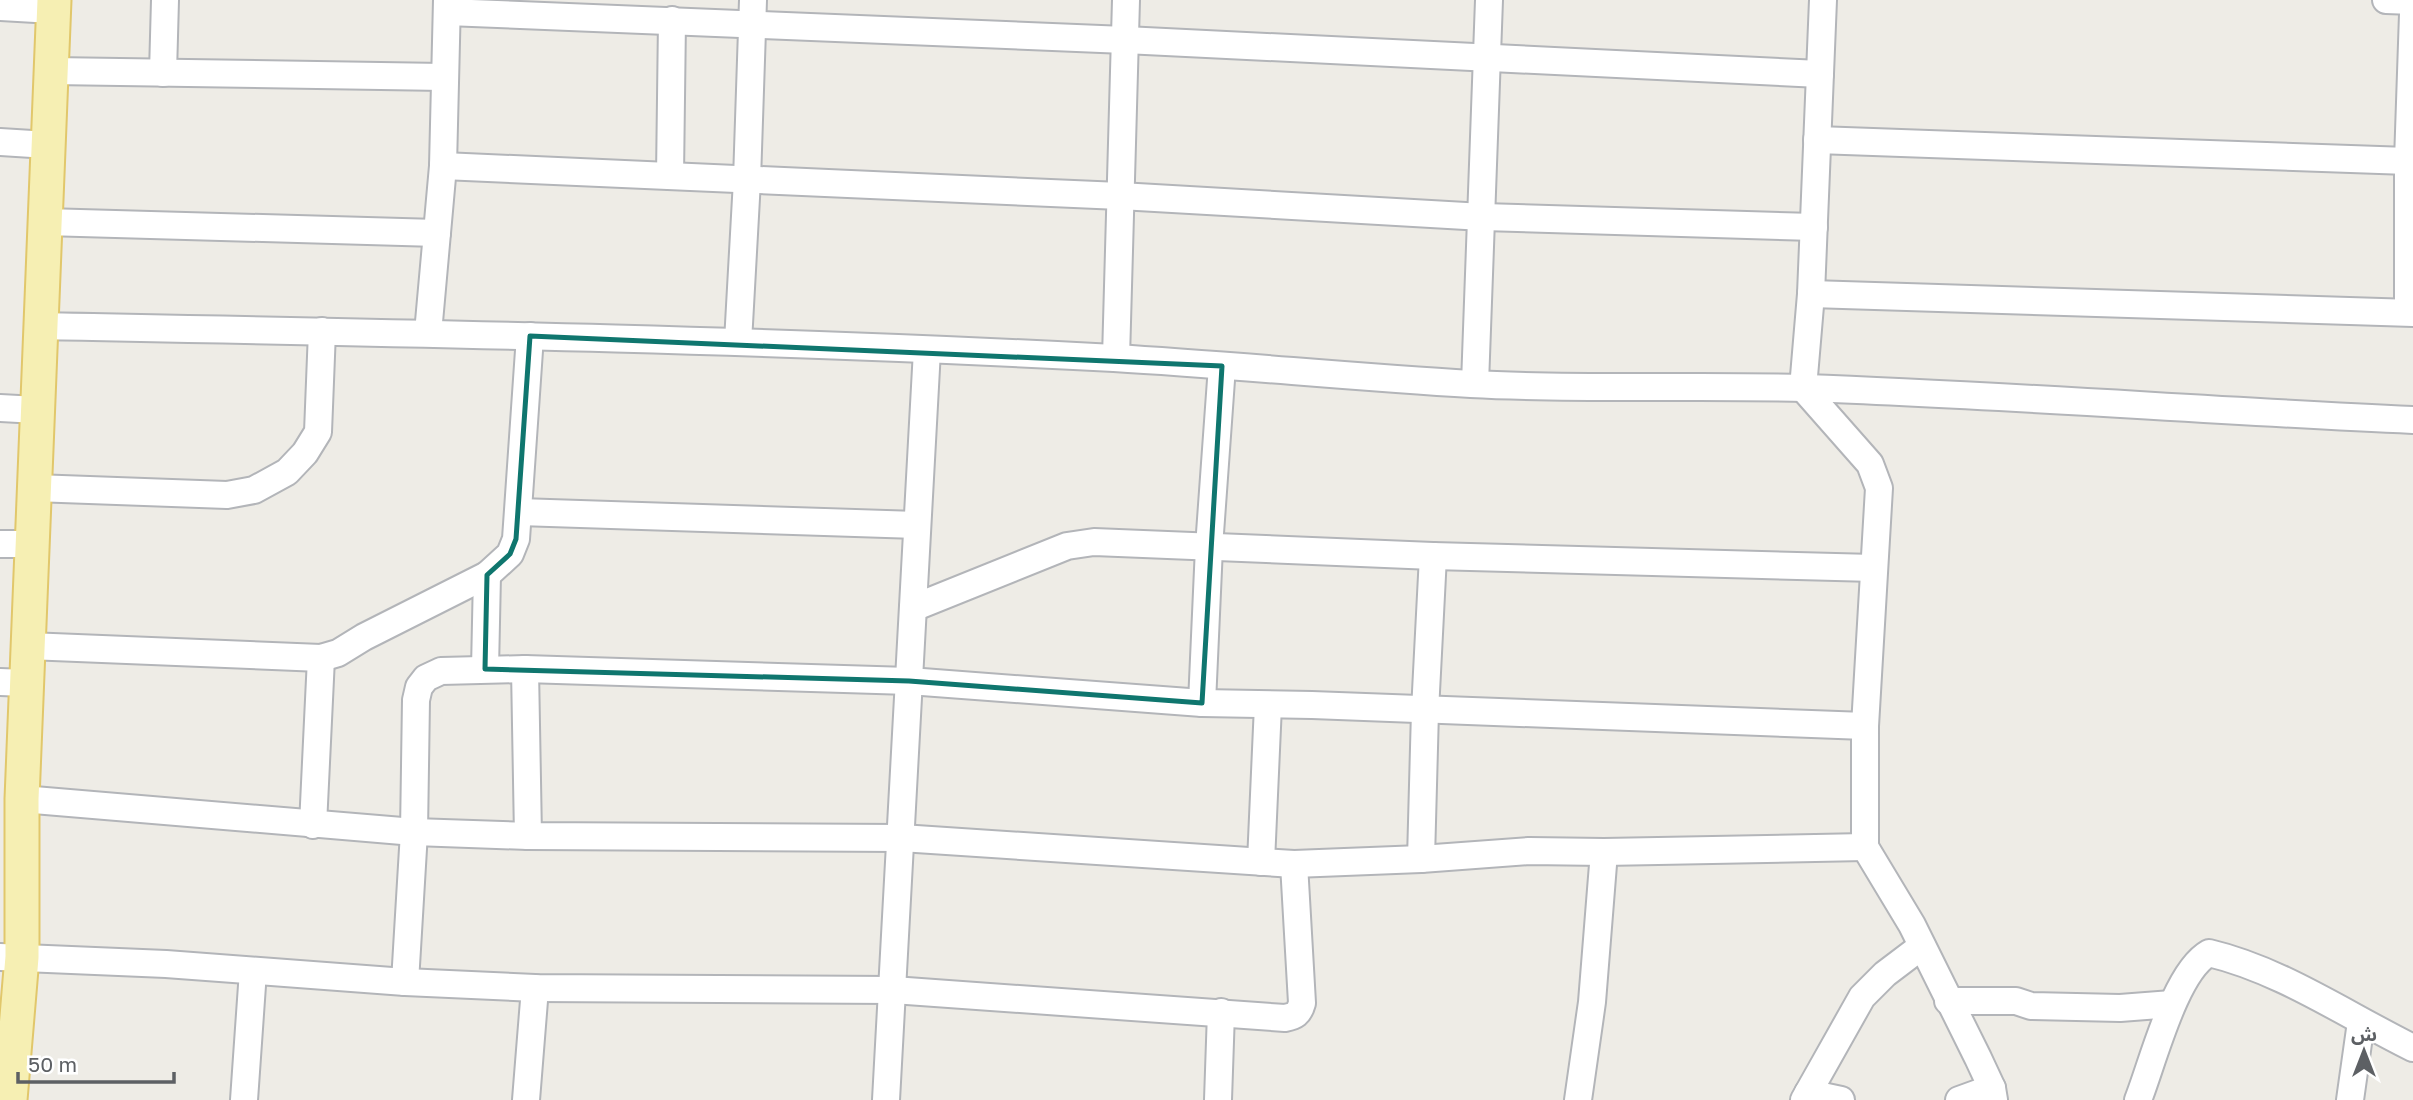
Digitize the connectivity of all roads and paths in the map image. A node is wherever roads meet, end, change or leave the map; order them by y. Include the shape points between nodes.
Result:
1 (165, 0) edge
2 (1126, 0) edge
3 (1489, 0) edge
4 (1823, 0) edge
5 (2386, 0) edge
6 (2413, 1) edge
7 (53, 5) edge
8 (447, 6) edge
9 (0, 7) edge
10 (753, 12) edge
11 (2413, 13) edge
12 (672, 20) junction
13 (1125, 40) junction
14 (1487, 57) junction
15 (52, 71) junction
16 (163, 73) junction
17 (1820, 74) junction
18 (444, 77) junction
19 (1817, 140) junction
20 (0, 142) edge
21 (48, 145) junction
22 (2408, 161) junction
23 (443, 166) junction
24 (670, 176) junction
25 (747, 180) junction
26 (1120, 196) junction
27 (1483, 217) junction
28 (45, 222) junction
29 (1814, 228) junction
30 (437, 233) junction
31 (1811, 294) junction
32 (2410, 312) edge
33 (40, 326) junction
34 (323, 331) junction
35 (428, 333) junction
36 (530, 336) junction
37 (738, 342) junction
38 (927, 350) junction
39 (1116, 358) junction
40 (1223, 366) junction
41 (1475, 384) junction
42 (1803, 388) junction
43 (0, 408) edge
44 (37, 410) junction
45 (2413, 420) edge
46 (34, 488) junction
47 (519, 512) junction
48 (918, 525) junction
49 (16, 544) edge
50 (1209, 547) junction
51 (1433, 556) junction
52 (1874, 568) junction
53 (486, 575) junction
54 (913, 608) junction
55 (28, 646) junction
56 (321, 658) junction
57 (485, 669) junction
58 (525, 669) junction
59 (909, 681) junction
60 (13, 683) edge
61 (1202, 703) junction
62 (1268, 705) junction
63 (1425, 711) junction
64 (1865, 726) junction
65 (22, 799) junction
66 (313, 825) junction
67 (414, 832) junction
68 (528, 836) junction
69 (901, 838) junction
70 (1865, 847) junction
71 (1604, 852) junction
72 (1421, 859) junction
73 (1261, 862) junction
74 (1294, 864) junction
75 (1922, 946) junction
76 (11, 957) edge
77 (253, 971) junction
78 (405, 982) junction
79 (535, 988) junction
80 (893, 990) junction
81 (1948, 1001) junction
82 (2172, 1004) junction
83 (1220, 1012) junction
84 (2361, 1022) junction
85 (2413, 1048) edge
86 (1993, 1094) edge
87 (1806, 1097) edge
88 (10, 1100) edge
89 (244, 1100) edge
90 (526, 1100) edge
91 (886, 1100) edge
92 (1218, 1100) edge
93 (1578, 1100) edge
94 (1841, 1100) edge
95 (1959, 1100) edge
96 (2138, 1100) edge
97 (2350, 1100) edge

1 - 16 street
2 - 13 street
3 - 14 street
4 - 17 street
5 - 6 street
7 - 9 street
7 - 15 main road
8 - 12 street
8 - 18 street
10 - 12 street
10 - 13 street
10 - 25 street
11 - 22 street
12 - 24 street
13 - 14 street
13 - 26 street
14 - 17 street
14 - 27 street
15 - 16 street
15 - 21 main road
16 - 18 street
17 - 19 street
18 - 23 street
19 - 22 street
19 - 29 street
20 - 21 street
21 - 28 main road
22 - 32 street
23 - 24 street
23 - 30 street
24 - 25 street
25 - 26 street
25 - 37 street
26 - 27 street
26 - 39 street
27 - 29 street
27 - 41 street
28 - 30 street
28 - 33 main road
29 - 31 street
30 - 35 street
31 - 32 street
31 - 42 street
33 - 34 street
33 - 44 main road
34 - 35 street
34 - 46 street via 318,432 287,472 254,490 227,495
35 - 36 street
36 - 37 street
36 - 47 street
37 - 38 street
38 - 39 street
38 - 48 street
39 - 40 street
40 - 41 street
40 - 50 street
41 - 42 street
42 - 45 street
42 - 52 street via 1870,464 1879,488
43 - 44 street
44 - 46 main road
46 - 49 main road
47 - 48 street
47 - 53 street via 510,554
48 - 54 street
49 - 55 main road
50 - 51 street
50 - 54 street via 1094,542 1067,546
50 - 61 street
51 - 52 street
51 - 63 street
52 - 64 street
53 - 56 street
53 - 57 street
54 - 59 street
55 - 56 street
55 - 60 main road
56 - 66 street
57 - 58 street
57 - 67 street via 440,671 419,687
58 - 59 street
58 - 68 street
59 - 61 street
59 - 69 street
60 - 65 main road
61 - 62 street
62 - 63 street
62 - 73 street
63 - 64 street
63 - 72 street
64 - 70 street
65 - 66 street
65 - 76 main road
66 - 67 street
67 - 68 street
67 - 78 street
68 - 69 street
69 - 73 street
69 - 80 street
70 - 71 street
70 - 75 street
71 - 72 street via 1529,851
71 - 93 street via 1592,1002
72 - 74 street
73 - 74 street
74 - 83 street via 1300,1011 1285,1018
75 - 81 street
75 - 87 street via 1861,997
76 - 77 street
76 - 88 main road
77 - 78 street
77 - 89 street
78 - 79 street
79 - 80 street
79 - 90 street
80 - 83 street
80 - 91 street
81 - 82 street via 2120,1008
81 - 86 street
82 - 84 street via 2197,960 2209,953 2285,980
82 - 96 street
83 - 92 street
84 - 85 street
84 - 97 street
86 - 95 street
87 - 94 street

